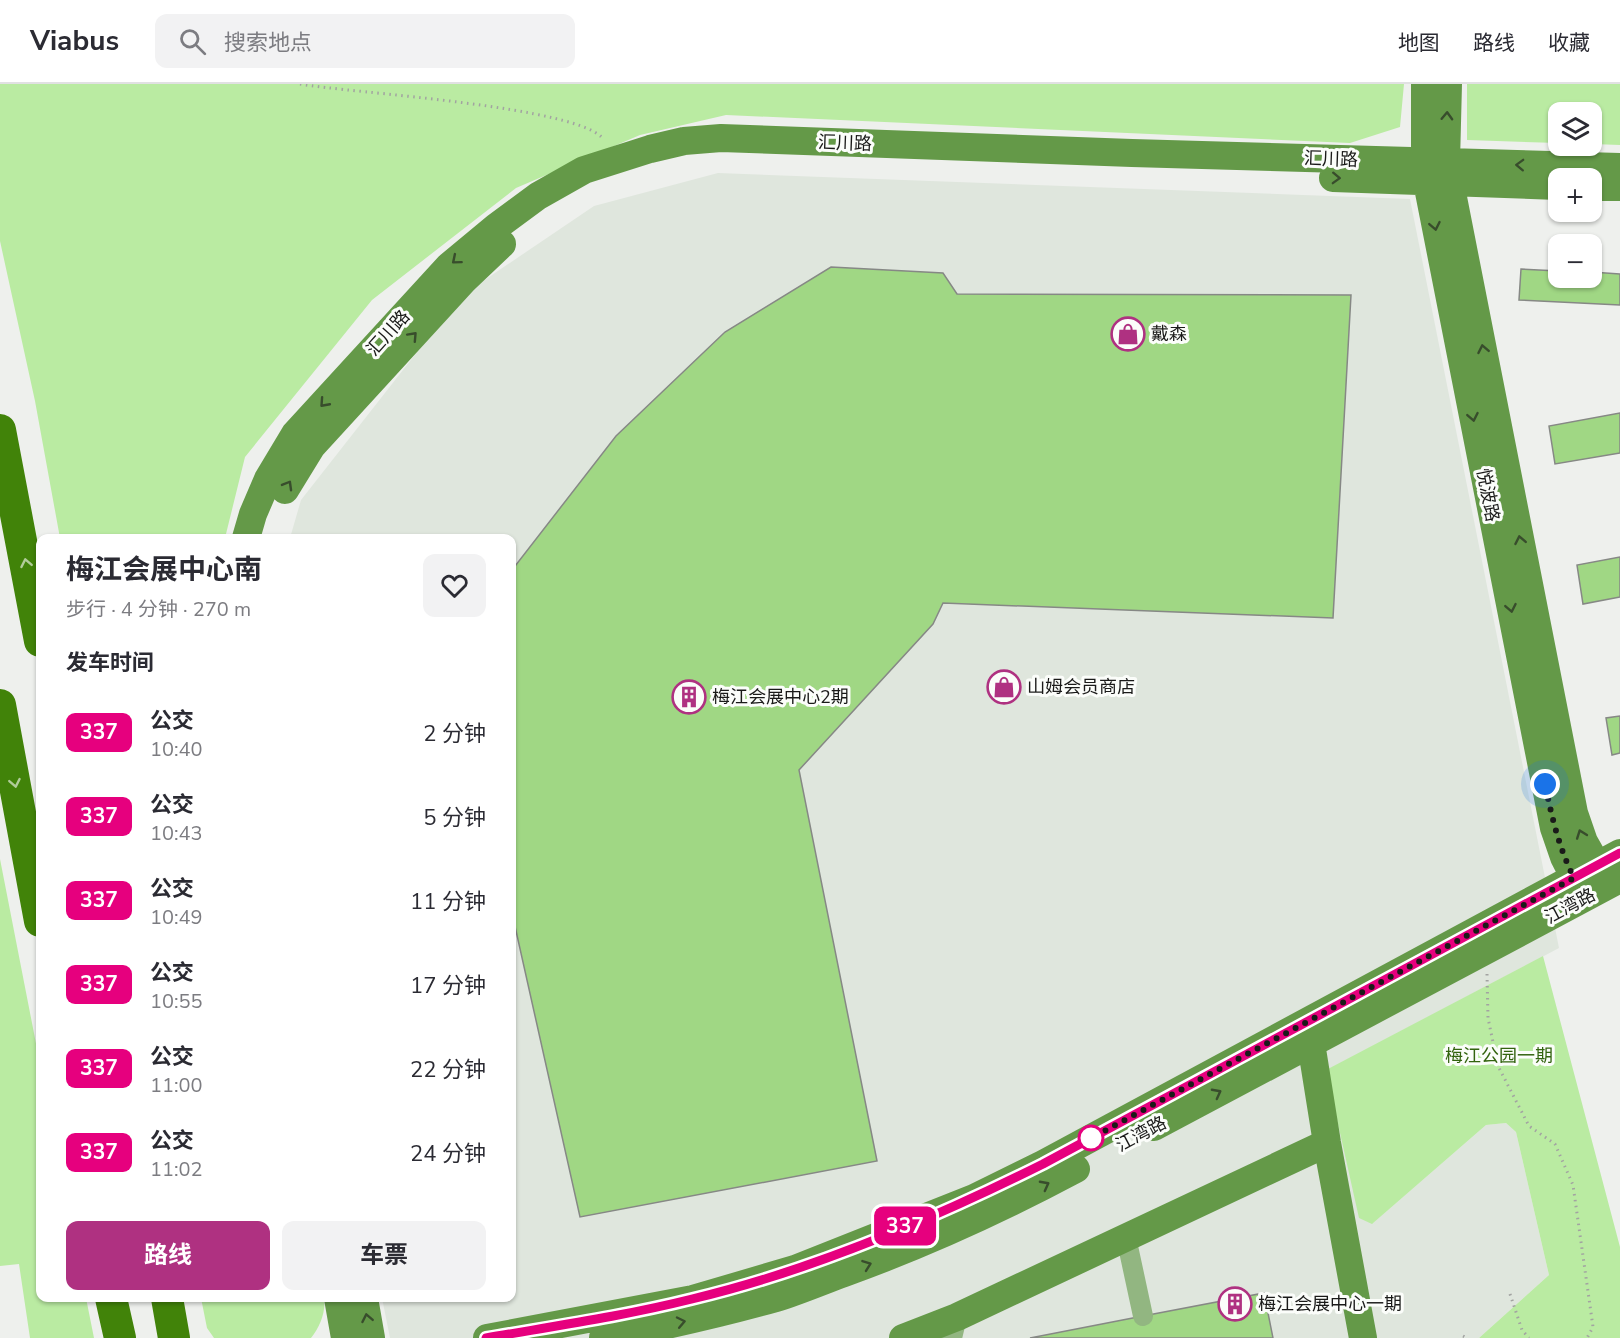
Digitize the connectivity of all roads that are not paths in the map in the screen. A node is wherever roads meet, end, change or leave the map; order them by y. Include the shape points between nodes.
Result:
1 (1425, 84) edge
2 (1448, 84) edge
3 (1620, 167) edge
4 (1437, 172) junction
5 (1548, 185) edge
6 (1602, 187) edge
7 (1620, 188) edge
8 (0, 430) edge
9 (247, 534) edge
10 (266, 534) edge
11 (36, 620) edge
12 (0, 705) edge
13 (1601, 877) edge
14 (36, 899) edge
15 (1311, 1043) junction
16 (1327, 1143) junction
17 (1126, 1237) junction
18 (112, 1302) edge
19 (339, 1302) edge
20 (365, 1302) edge
21 (1143, 1316) dead end
22 (955, 1327) edge
23 (119, 1337) edge
24 (345, 1338) edge
25 (371, 1338) edge
26 (487, 1338) edge
27 (603, 1338) edge
28 (903, 1338) edge
29 (1363, 1338) edge

1 - 4 street, 悦波路
4 -> 2 street, 悦波路
3 -> 4 street, 汇川路
4 - 5 street, 汇川路
4 -> 9 street, 汇川路 via 1109,152 721,138 684,141 617,159 537,196 449,266 296,434 268,480
10 -> 4 street, 汇川路 via 286,487 312,446 464,280 530,221 560,201 642,168 721,156 1131,170
4 - 13 street, 悦波路 via 1574,813
6 - 7 street
11 -> 8 main road
12 -> 14 main road
13 - 15 street, 江湾路 via 1487,951
13 - 26 street, 江湾路 via 974,1198 795,1269 713,1293 628,1313
15 - 16 street
27 -> 15 street, 江湾路 via 778,1297 927,1241 1023,1197
16 - 17 street
16 - 29 street
17 - 21 street
17 - 22 street
18 - 23 main road
19 - 24 street
25 -> 20 street
22 - 28 street

